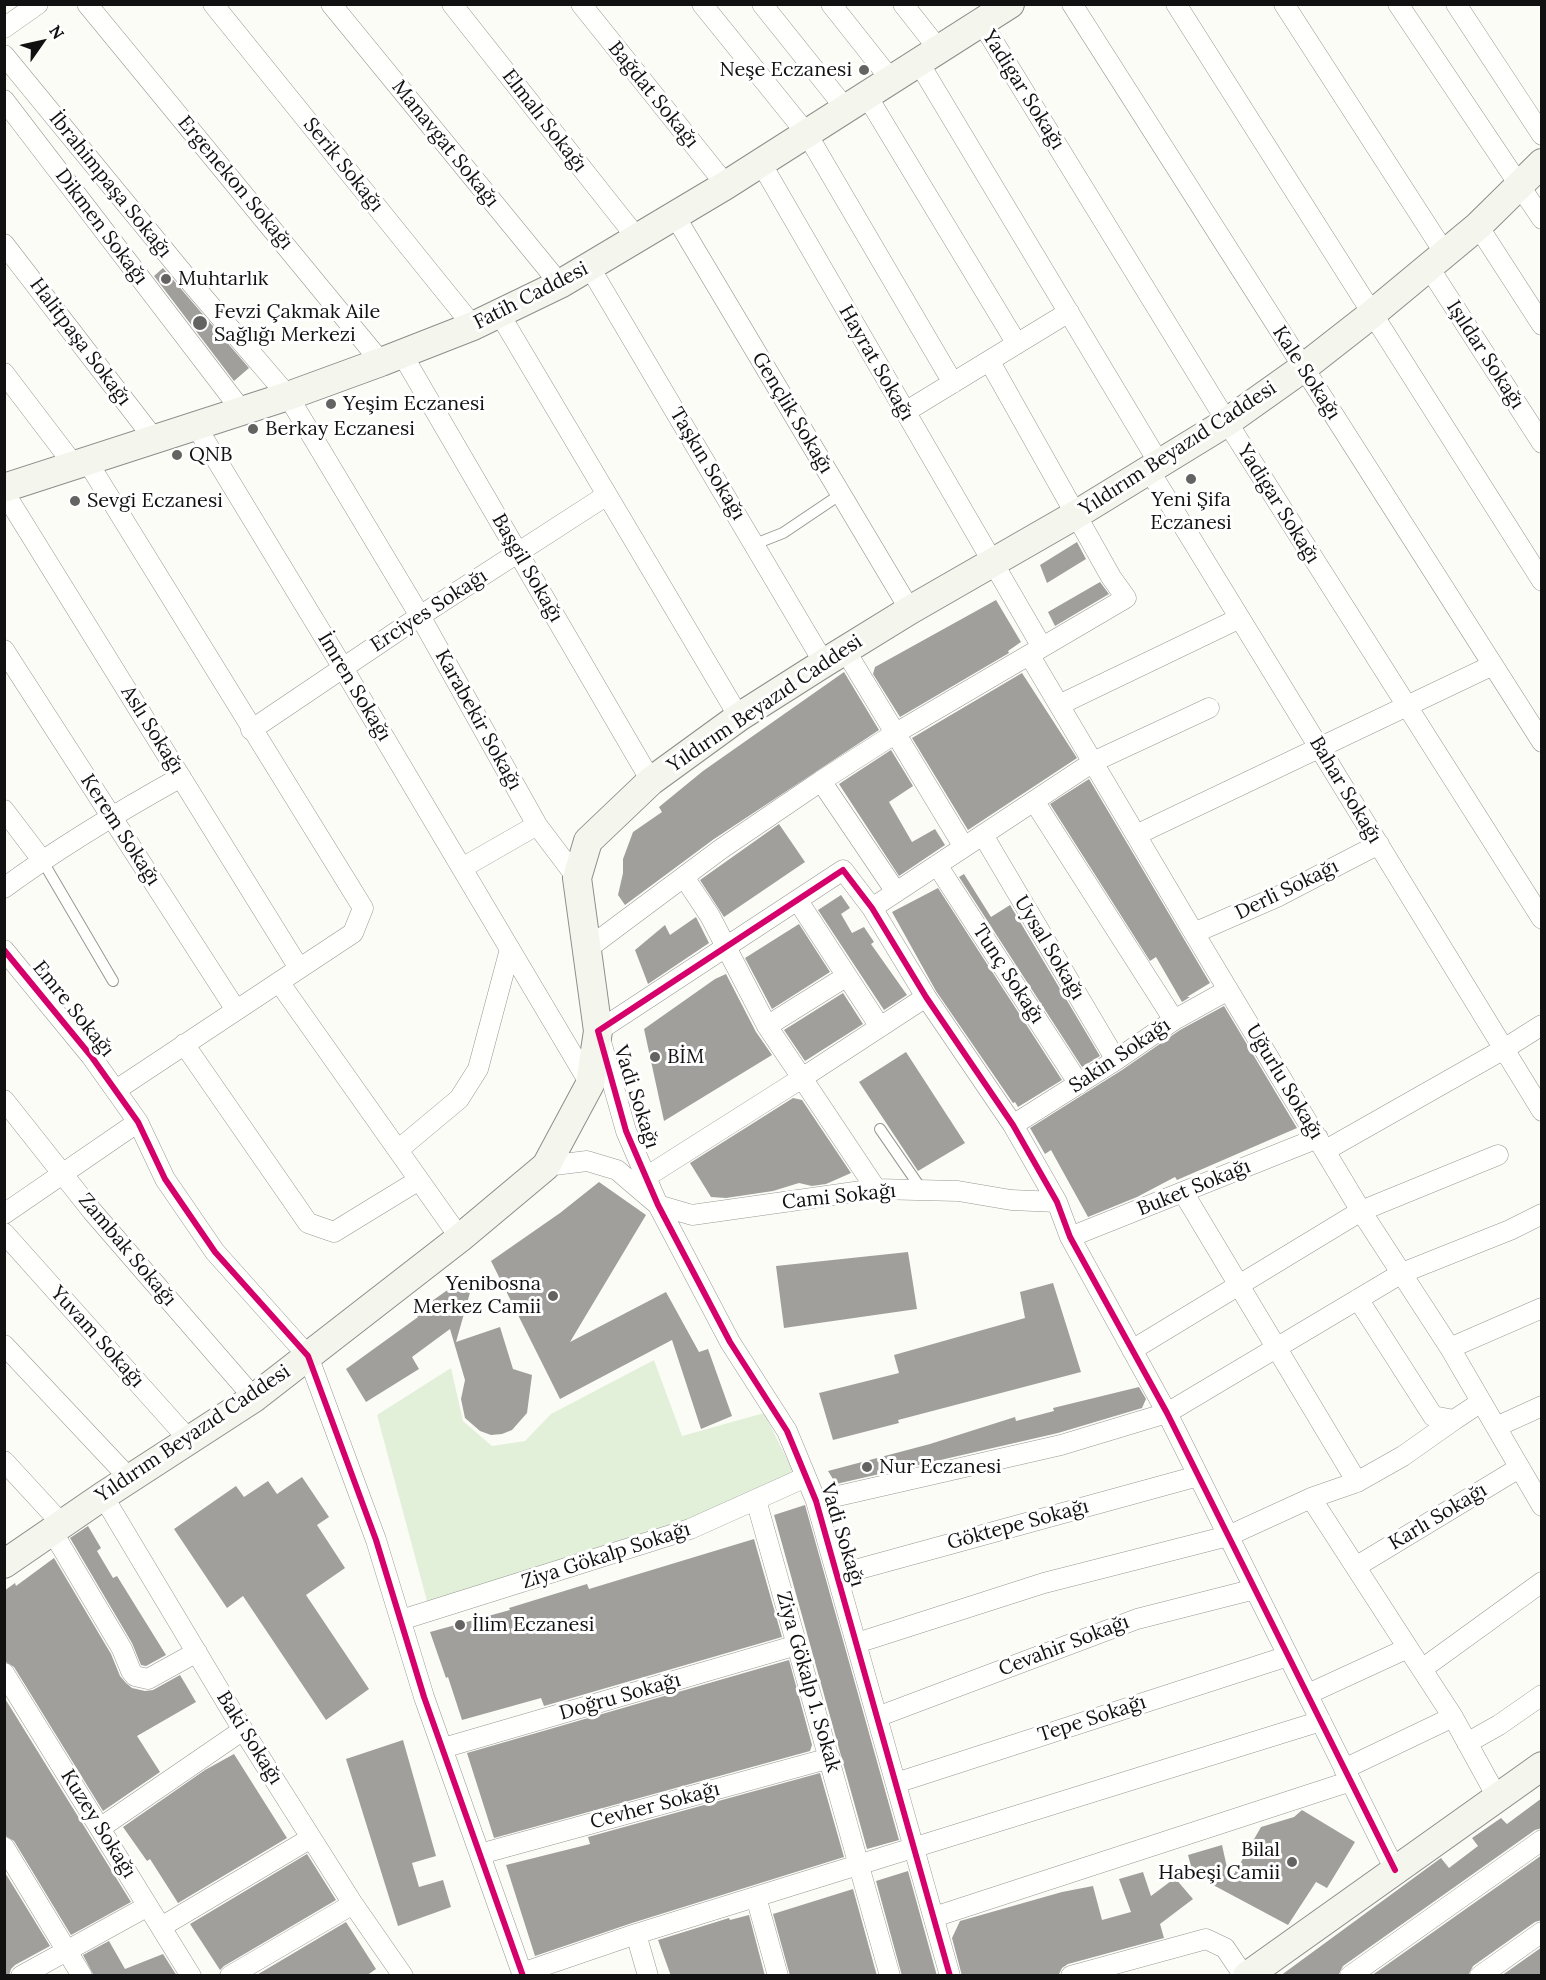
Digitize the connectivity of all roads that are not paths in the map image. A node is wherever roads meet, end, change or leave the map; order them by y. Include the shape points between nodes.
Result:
1 (38, 4) edge
2 (87, 4) edge
3 (213, 4) edge
4 (331, 4) edge
5 (452, 4) edge
6 (581, 4) edge
7 (702, 4) edge
8 (762, 4) edge
9 (831, 4) edge
10 (903, 4) edge
11 (1072, 4) edge
12 (1176, 4) edge
13 (1284, 4) edge
14 (1398, 4) edge
15 (1456, 4) edge
16 (999, 10) edge
17 (4, 28) edge
18 (4, 55) edge
19 (930, 57) junction
20 (892, 81) junction
21 (4, 100) edge
22 (857, 103) junction
23 (807, 134) junction
24 (1542, 135) edge
25 (761, 163) junction
26 (1542, 163) edge
27 (726, 185) junction
28 (1519, 186) junction
29 (675, 216) junction
30 (1542, 219) edge
31 (1478, 226) junction
32 (637, 238) junction
33 (4, 243) edge
34 (1436, 259) junction
35 (589, 266) junction
36 (560, 284) junction
37 (1069, 312) junction
38 (499, 313) junction
39 (1372, 314) junction
40 (1542, 325) edge
41 (473, 326) junction
42 (1017, 344) junction
43 (392, 358) junction
44 (990, 362) junction
45 (1303, 368) junction
46 (4, 373) edge
47 (953, 383) junction
48 (288, 396) junction
49 (242, 411) junction
50 (905, 412) junction
51 (1227, 422) junction
52 (196, 426) junction
53 (154, 440) junction
54 (1542, 443) edge
55 (81, 463) junction
56 (1154, 466) junction
57 (4, 490) edge
58 (841, 494) junction
59 (607, 495) junction
60 (1077, 514) junction
61 (754, 544) junction
62 (518, 553) junction
63 (991, 562) junction
64 (1542, 581) edge
65 (910, 610) junction
66 (420, 616) junction
67 (1240, 618) junction
68 (4, 650) edge
69 (1036, 651) junction
70 (835, 656) junction
71 (1493, 666) junction
72 (343, 668) junction
73 (1059, 705) junction
74 (1406, 707) junction
75 (1209, 708) dead end
76 (739, 717) junction
77 (251, 730) junction
78 (896, 733) junction
79 (1542, 741) edge
80 (1320, 748) junction
81 (1093, 762) junction
82 (181, 777) junction
83 (651, 781) junction
84 (821, 782) junction
85 (1034, 801) junction
86 (4, 810) edge
87 (111, 816) junction
88 (537, 825) junction
89 (982, 835) junction
90 (1136, 835) junction
91 (1378, 844) junction
92 (964, 847) junction
93 (869, 852) junction
94 (42, 860) junction
95 (937, 865) junction
96 (462, 868) junction
97 (843, 870) junction
98 (684, 877) junction
99 (577, 878) junction
100 (4, 888) edge
101 (896, 892) junction
102 (798, 901) junction
103 (872, 908) junction
104 (1542, 920) edge
105 (1194, 933) junction
106 (725, 947) junction
107 (510, 949) junction
108 (587, 949) junction
109 (4, 950) edge
110 (299, 968) junction
111 (846, 976) junction
112 (113, 981) dead end
113 (279, 982) junction
114 (1228, 990) junction
115 (926, 997) junction
116 (236, 1010) junction
117 (1174, 1020) junction
118 (1542, 1025) edge
119 (767, 1026) junction
120 (880, 1027) junction
121 (598, 1031) junction
122 (184, 1044) junction
123 (1504, 1049) junction
124 (1116, 1060) junction
125 (802, 1078) junction
126 (590, 1084) junction
127 (1079, 1084) junction
128 (116, 1090) junction
129 (4, 1100) edge
130 (1542, 1111) edge
131 (138, 1122) junction
132 (1013, 1125) junction
133 (880, 1129) dead end
134 (1322, 1144) junction
135 (398, 1150) junction
136 (1498, 1155) dead end
137 (546, 1166) junction
138 (62, 1173) junction
139 (646, 1178) junction
140 (419, 1180) junction
141 (876, 1189) junction
142 (922, 1190) junction
143 (1184, 1192) junction
144 (1057, 1202) junction
145 (658, 1205) junction
146 (1361, 1211) junction
147 (4, 1214) edge
148 (1542, 1214) edge
149 (4, 1233) edge
150 (1070, 1237) junction
151 (460, 1238) junction
152 (1402, 1273) junction
153 (1239, 1285) junction
154 (1358, 1299) junction
155 (1542, 1308) edge
156 (4, 1345) edge
157 (1277, 1347) junction
158 (1450, 1348) junction
159 (1132, 1350) junction
160 (308, 1356) junction
161 (254, 1398) junction
162 (1481, 1401) junction
163 (1542, 1406) edge
164 (1167, 1413) junction
165 (1454, 1420) junction
166 (1496, 1427) junction
167 (190, 1441) junction
168 (4, 1461) edge
169 (1520, 1468) junction
170 (1198, 1476) junction
171 (806, 1477) junction
172 (130, 1479) junction
173 (1356, 1482) junction
174 (1538, 1493) edge
175 (103, 1496) junction
176 (1311, 1498) junction
177 (756, 1500) junction
178 (816, 1501) junction
179 (57, 1527) junction
180 (1228, 1536) junction
181 (8, 1555) edge
182 (1357, 1566) junction
183 (837, 1575) junction
184 (1542, 1582) edge
185 (1255, 1589) junction
186 (401, 1620) junction
187 (856, 1643) junction
188 (797, 1645) junction
189 (1408, 1648) junction
190 (196, 1652) junction
191 (1288, 1656) junction
192 (1422, 1669) junction
193 (4, 1673) edge
194 (1308, 1694) junction
195 (1542, 1695) edge
196 (877, 1717) junction
197 (1453, 1717) junction
198 (1321, 1721) junction
199 (243, 1730) junction
200 (1467, 1743) junction
201 (443, 1748) junction
202 (830, 1758) junction
203 (1542, 1766) edge
204 (1347, 1775) junction
205 (896, 1783) junction
206 (1497, 1797) junction
207 (100, 1828) junction
208 (311, 1838) junction
209 (1542, 1840) edge
210 (4, 1847) edge
211 (914, 1848) junction
212 (480, 1854) junction
213 (859, 1865) junction
214 (1395, 1870) junction
215 (756, 1897) junction
216 (353, 1904) junction
217 (148, 1906) junction
218 (934, 1917) junction
219 (161, 1927) junction
220 (1542, 1932) edge
221 (636, 1934) junction
222 (68, 1952) junction
223 (523, 1974) edge
224 (400, 1975) edge
225 (21, 1976) edge
226 (82, 1976) edge
227 (191, 1976) edge
228 (230, 1976) edge
229 (648, 1976) edge
230 (778, 1976) edge
231 (890, 1976) edge
232 (950, 1976) edge
233 (1071, 1976) edge
234 (1245, 1976) edge
235 (1350, 1976) edge
236 (1480, 1976) edge

1 - 17 street
2 - 43 street, Ergenekon Sokağı
3 - 41 street, Serik Sokağı
4 - 36 street, Manavgat Sokağı
5 - 32 street, Elmalı Sokağı
6 - 27 street, Bağdat Sokağı
7 - 23 street
8 - 22 street
9 - 20 street
10 - 19 street, Bahar Sokağı
11 - 45 street, Kale Sokağı
12 - 39 street
13 - 34 street, Işıldar Sokağı
14 - 28 street
15 - 24 street
16 - 19 main road, Fatih Caddesi
16 - 51 street, Yadigar Sokağı
18 - 48 street, İbrahimpaşa Sokağı
19 - 20 main road, Fatih Caddesi
19 - 37 street, Bahar Sokağı
20 - 22 main road, Fatih Caddesi
21 - 49 street, Dikmen Sokağı
22 - 23 main road, Fatih Caddesi
22 - 42 street
23 - 25 main road, Fatih Caddesi
23 - 47 street
25 - 27 main road, Fatih Caddesi
25 - 50 street, Hayrat Sokağı
26 - 28 main road, Yıldırım Beyazıd Caddesi
27 - 29 main road, Fatih Caddesi
28 - 30 street
28 - 31 main road, Yıldırım Beyazıd Caddesi
29 - 32 main road, Fatih Caddesi
29 - 58 street, Gençlik Sokağı
31 - 34 main road, Yıldırım Beyazıd Caddesi
31 - 40 street
32 - 35 main road, Fatih Caddesi
33 - 53 street, Halitpaşa Sokağı
34 - 39 main road, Yıldırım Beyazıd Caddesi
34 - 54 street, Işıldar Sokağı
35 - 36 main road, Fatih Caddesi
35 - 61 street, Taşkın Sokağı
36 - 38 main road, Fatih Caddesi
37 - 42 street
37 - 56 street, Bahar Sokağı
38 - 41 main road, Fatih Caddesi
38 - 59 street
39 - 45 main road, Yıldırım Beyazıd Caddesi
39 - 64 street
41 - 43 main road, Fatih Caddesi
42 - 44 street
43 - 48 main road, Fatih Caddesi
43 - 62 street, Başgil Sokağı
44 - 47 street
44 - 60 street
45 - 51 main road, Yıldırım Beyazıd Caddesi
45 - 71 street, Kale Sokağı
46 - 55 street
47 - 50 street
48 - 49 main road, Fatih Caddesi
48 - 66 street, İbrahimpaşa Sokağı
49 - 52 main road, Fatih Caddesi
50 - 63 street, Hayrat Sokağı
51 - 56 main road, Yıldırım Beyazıd Caddesi
51 - 74 street, Yadigar Sokağı
52 - 53 main road, Fatih Caddesi
52 - 72 street, İmren Sokağı
53 - 55 main road, Fatih Caddesi
55 - 57 main road, Fatih Caddesi
55 - 77 street
56 - 60 main road, Yıldırım Beyazıd Caddesi
56 - 67 street, Bahar Sokağı
57 - 82 street, Aslı Sokağı
58 - 61 lane via 783,533
58 - 65 street, Gençlik Sokağı
59 - 62 street, Erciyes Sokağı
59 - 76 street
60 - 63 main road, Yıldırım Beyazıd Caddesi
60 - 69 street via 1126,598
61 - 70 street, Taşkın Sokağı
62 - 66 street, Erciyes Sokağı
62 - 83 street, Başgil Sokağı
63 - 65 main road, Yıldırım Beyazıd Caddesi
63 - 69 street, Uğurlu Sokağı
65 - 70 main road, Yıldırım Beyazıd Caddesi
66 - 72 street, Erciyes Sokağı
66 - 88 street, Karabekir Sokağı
67 - 73 street
67 - 80 street, Bahar Sokağı
68 - 87 street, Kerem Sokağı
69 - 73 street, Uğurlu Sokağı
69 - 78 street
70 - 76 main road, Yıldırım Beyazıd Caddesi
70 - 78 street
71 - 74 street
71 - 79 street, Kale Sokağı
72 - 77 street, Erciyes Sokağı
72 - 96 street, İmren Sokağı
73 - 81 street, Uğurlu Sokağı
74 - 80 street
74 - 104 street, Yadigar Sokağı
75 - 81 street
76 - 83 main road, Yıldırım Beyazıd Caddesi
77 - 110 street via 363,908 353,933
78 - 84 street
78 - 92 street
80 - 90 street
80 - 91 street, Bahar Sokağı
81 - 85 street
81 - 90 street, Uğurlu Sokağı
82 - 87 street
82 - 110 street, Aslı Sokağı
83 - 99 main road, Yıldırım Beyazıd Caddesi via 588,841
84 - 93 street
84 - 98 street
85 - 89 street
85 - 117 street
86 - 94 street
87 - 94 street
87 - 116 street, Kerem Sokağı
88 - 96 street
88 - 99 street, Karabekir Sokağı
89 - 92 street
89 - 124 street, Uysal Sokağı
90 - 105 street, Uğurlu Sokağı
91 - 105 street, Derli Sokağı via 1279,896
91 - 123 street, Bahar Sokağı
92 - 95 street
93 - 97 street
93 - 101 street
94 - 100 street
94 - 112 lane
95 - 101 street
95 - 127 street, Tunç Sokağı
96 - 107 street, İmren Sokağı
97 - 102 street
97 - 103 street
98 - 106 street
98 - 108 street
99 - 108 main road, Yıldırım Beyazıd Caddesi
101 - 103 street
102 - 106 street
102 - 111 street
103 - 115 street
105 - 114 street, Uğurlu Sokağı
106 - 119 street
106 - 121 street
107 - 126 street, İmren Sokağı
107 - 135 street via 478,1069 459,1100
108 - 121 main road, Yıldırım Beyazıd Caddesi
109 - 128 street, Emre Sokağı
110 - 113 street
111 - 119 street
111 - 120 street
113 - 116 street
113 - 135 street
114 - 117 street, Sakin Sokağı
114 - 134 street, Uğurlu Sokağı
115 - 120 street
115 - 132 street
116 - 122 street
117 - 124 street, Sakin Sokağı
118 - 123 street, Buket Sokağı
119 - 125 street
120 - 125 street
121 - 126 main road, Yıldırım Beyazıd Caddesi
121 - 139 street, Vadi Sokağı via 626,1131
122 - 128 street
122 - 140 street via 308,1222 334,1232
123 - 130 street, Bahar Sokağı
123 - 134 street, Buket Sokağı
124 - 127 street, Sakin Sokağı
125 - 139 street
125 - 141 street
126 - 137 main road, Yıldırım Beyazıd Caddesi
127 - 132 street, Sakin Sokağı
128 - 131 street, Emre Sokağı
129 - 138 street, Zambak Sokağı
131 - 138 street
131 - 160 street, Emre Sokağı via 165,1179 215,1252
132 - 144 street
133 - 142 lane
134 - 143 street, Buket Sokağı
134 - 146 street, Uğurlu Sokağı
135 - 140 street
136 - 146 street
137 - 145 street via 586,1161 617,1170
137 - 151 main road, Yıldırım Beyazıd Caddesi
138 - 147 street
138 - 161 street, Zambak Sokağı
139 - 145 street, Vadi Sokağı
140 - 151 street
141 - 142 street, Cami Sokağı
141 - 145 street, Cami Sokağı via 692,1215
142 - 144 street, Cami Sokağı
143 - 150 street, Buket Sokağı
143 - 153 street
144 - 150 street
145 - 171 street, Vadi Sokağı via 730,1342 787,1431
146 - 152 street, Uğurlu Sokağı
146 - 153 street
148 - 152 street
149 - 167 street, Yuvam Sokağı
150 - 159 street
151 - 160 main road, Yıldırım Beyazıd Caddesi
152 - 154 street
152 - 158 street, Uğurlu Sokağı
153 - 157 street
153 - 159 street
154 - 157 street
154 - 165 street via 1433,1416
155 - 158 street
156 - 172 street
157 - 164 street
157 - 173 street
158 - 162 street, Uğurlu Sokağı
159 - 164 street
160 - 161 main road, Yıldırım Beyazıd Caddesi
160 - 186 street via 376,1540
161 - 167 main road, Yıldırım Beyazıd Caddesi
162 - 165 street
162 - 166 street, Uğurlu Sokağı
163 - 166 street
164 - 170 street
164 - 178 street via 1061,1445
165 - 173 street via 1403,1456
166 - 169 street, Uğurlu Sokağı
167 - 172 main road, Yıldırım Beyazıd Caddesi
168 - 179 street
169 - 174 street, Uğurlu Sokağı
169 - 182 street, Karlı Sokağı
170 - 180 street
170 - 183 street, Göktepe Sokağı
171 - 177 street, Ziya Gökalp Sokağı
171 - 178 street, Vadi Sokağı
172 - 175 main road, Yıldırım Beyazıd Caddesi
173 - 176 street
175 - 179 main road, Yıldırım Beyazıd Caddesi
175 - 190 street, Baki Sokağı
176 - 180 street
176 - 182 street
177 - 186 street, Ziya Gökalp Sokağı via 690,1529
177 - 188 street, Ziya Gökalp 1. Sokak
178 - 183 street, Vadi Sokağı
179 - 181 main road, Yıldırım Beyazıd Caddesi
179 - 190 street via 135,1676 148,1679
180 - 185 street
180 - 187 street via 1044,1583
182 - 189 street
183 - 187 street, Vadi Sokağı
184 - 192 street
185 - 191 street
185 - 196 street, Cevahir Sokağı via 1137,1619
186 - 201 street
187 - 196 street, Vadi Sokağı
188 - 201 street, Doğru Sokağı
188 - 202 street, Ziya Gökalp 1. Sokak
189 - 192 street
189 - 194 street
190 - 199 street, Baki Sokağı
191 - 194 street
191 - 205 street, Tepe Sokağı
192 - 197 street
193 - 207 street, Kuzey Sokağı
194 - 198 street
195 - 200 street
196 - 205 street, Vadi Sokağı
197 - 200 street
197 - 204 street
198 - 204 street
198 - 211 street
199 - 207 street
199 - 208 street, Baki Sokağı
200 - 206 street
201 - 212 street
202 - 212 street, Cevher Sokağı
202 - 213 street, Ziya Gökalp 1. Sokak
203 - 206 main road
204 - 214 street
204 - 218 street
205 - 211 street, Vadi Sokağı
206 - 214 main road
207 - 217 street, Kuzey Sokağı
208 - 216 street, Baki Sokağı
208 - 219 street
209 - 235 street
210 - 222 street
211 - 213 street
211 - 218 street, Vadi Sokağı
212 - 223 street
213 - 215 street
213 - 231 street, Ziya Gökalp 1. Sokak
214 - 234 main road
215 - 221 street
215 - 230 street
216 - 224 street, Baki Sokağı
216 - 228 street
217 - 219 street, Kuzey Sokağı
217 - 222 street
218 - 232 street, Vadi Sokağı
219 - 227 street, Kuzey Sokağı
220 - 236 street
221 - 223 street
221 - 229 street
222 - 225 street
222 - 226 street
233 - 234 street via 1206,1939 1225,1948

